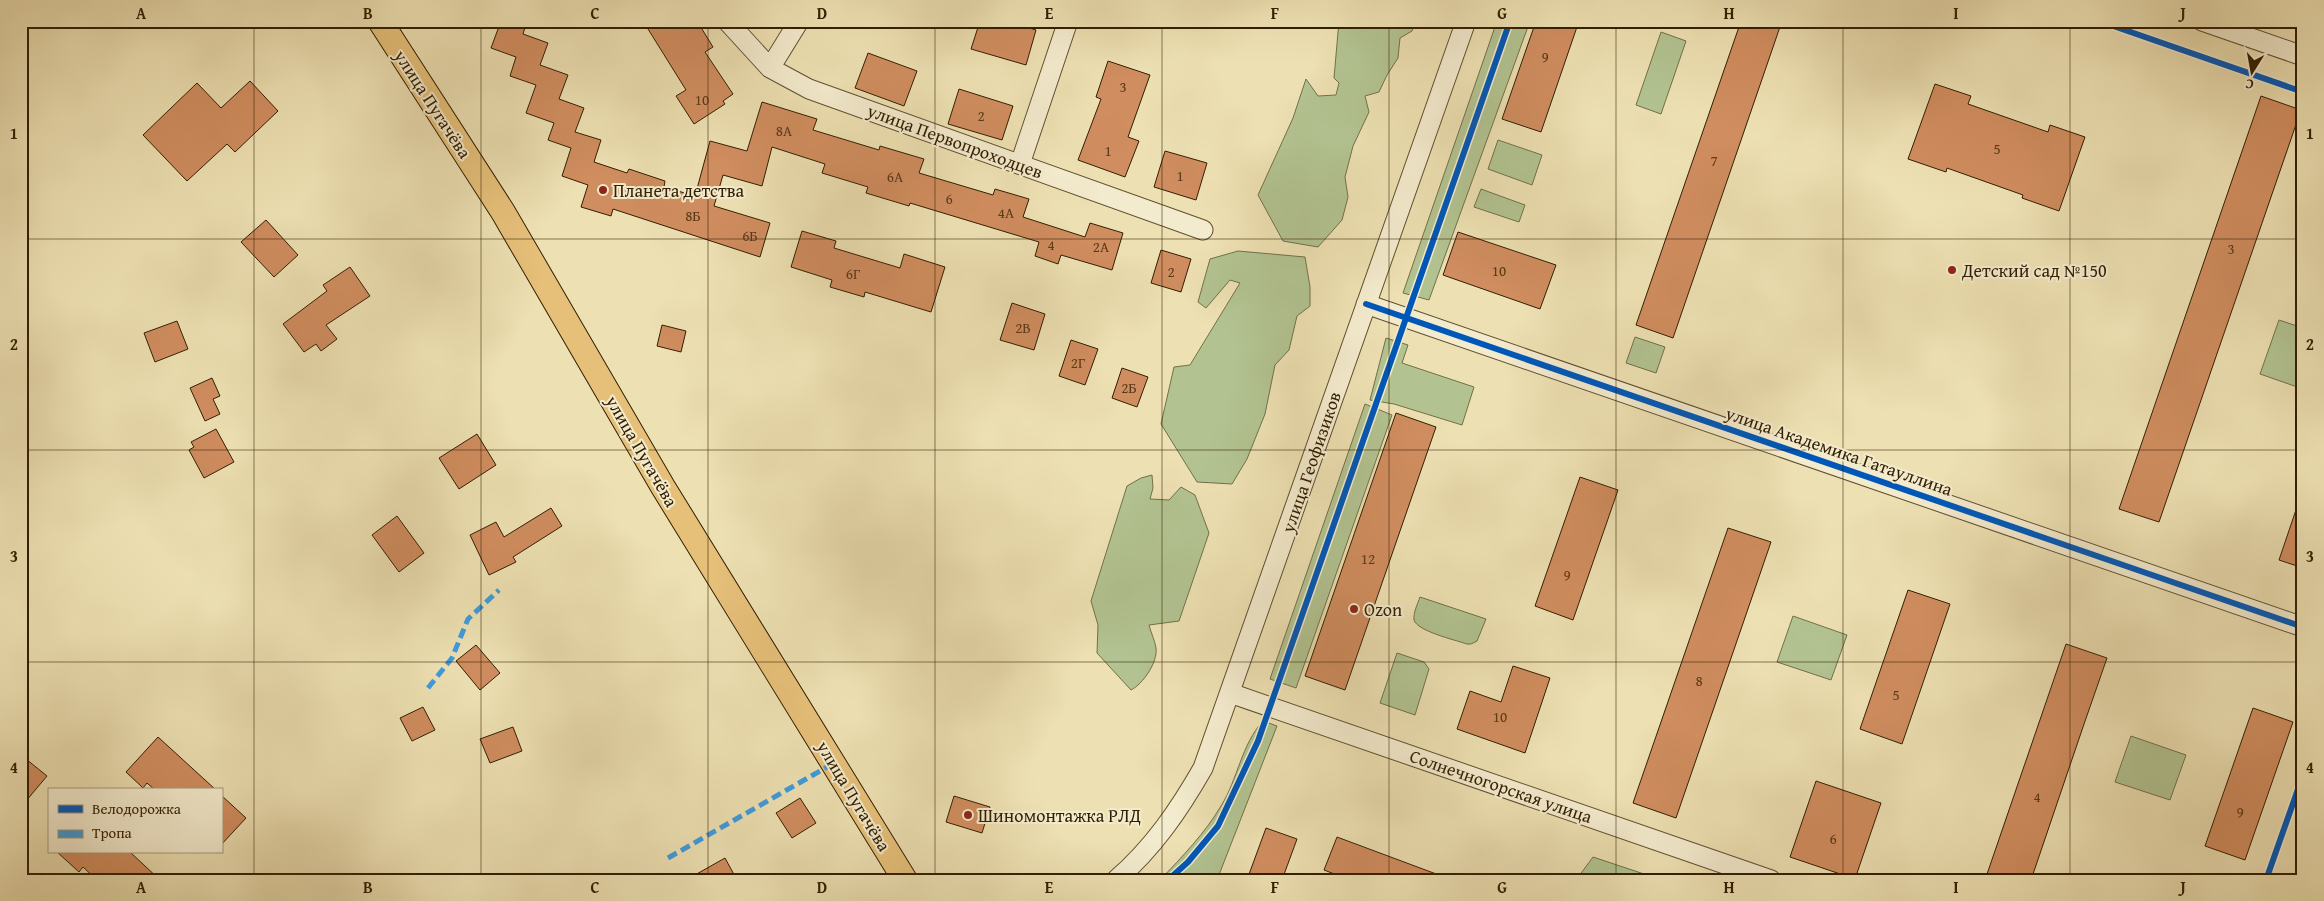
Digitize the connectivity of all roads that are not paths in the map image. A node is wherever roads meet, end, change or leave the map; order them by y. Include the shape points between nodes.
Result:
1 (380, 21) edge
2 (727, 21) edge
3 (799, 21) edge
4 (1068, 21) edge
5 (1466, 21) edge
6 (2202, 21) edge
7 (2303, 56) edge
8 (770, 68) junction
9 (1020, 164) junction
10 (1203, 230) dead end
11 (1366, 304) junction
12 (2303, 627) edge
13 (1230, 693) junction
14 (905, 880) edge
15 (1116, 880) edge
16 (1772, 880) edge

1 - 14 main road, улица Пугачёва via 503,212 663,487
2 - 8 street, улица Первопроходцев
3 - 8 street
4 - 9 street
5 - 11 street, улица Геофизиков
6 - 7 street
8 - 9 street, улица Первопроходцев via 809,89
9 - 10 street, улица Первопроходцев
11 - 12 street, улица Академика Гатауллина
11 - 13 street, улица Геофизиков
13 - 15 street, улица Геофизиков via 1203,768 1188,795 1147,851
13 - 16 street, Солнечногорская улица

